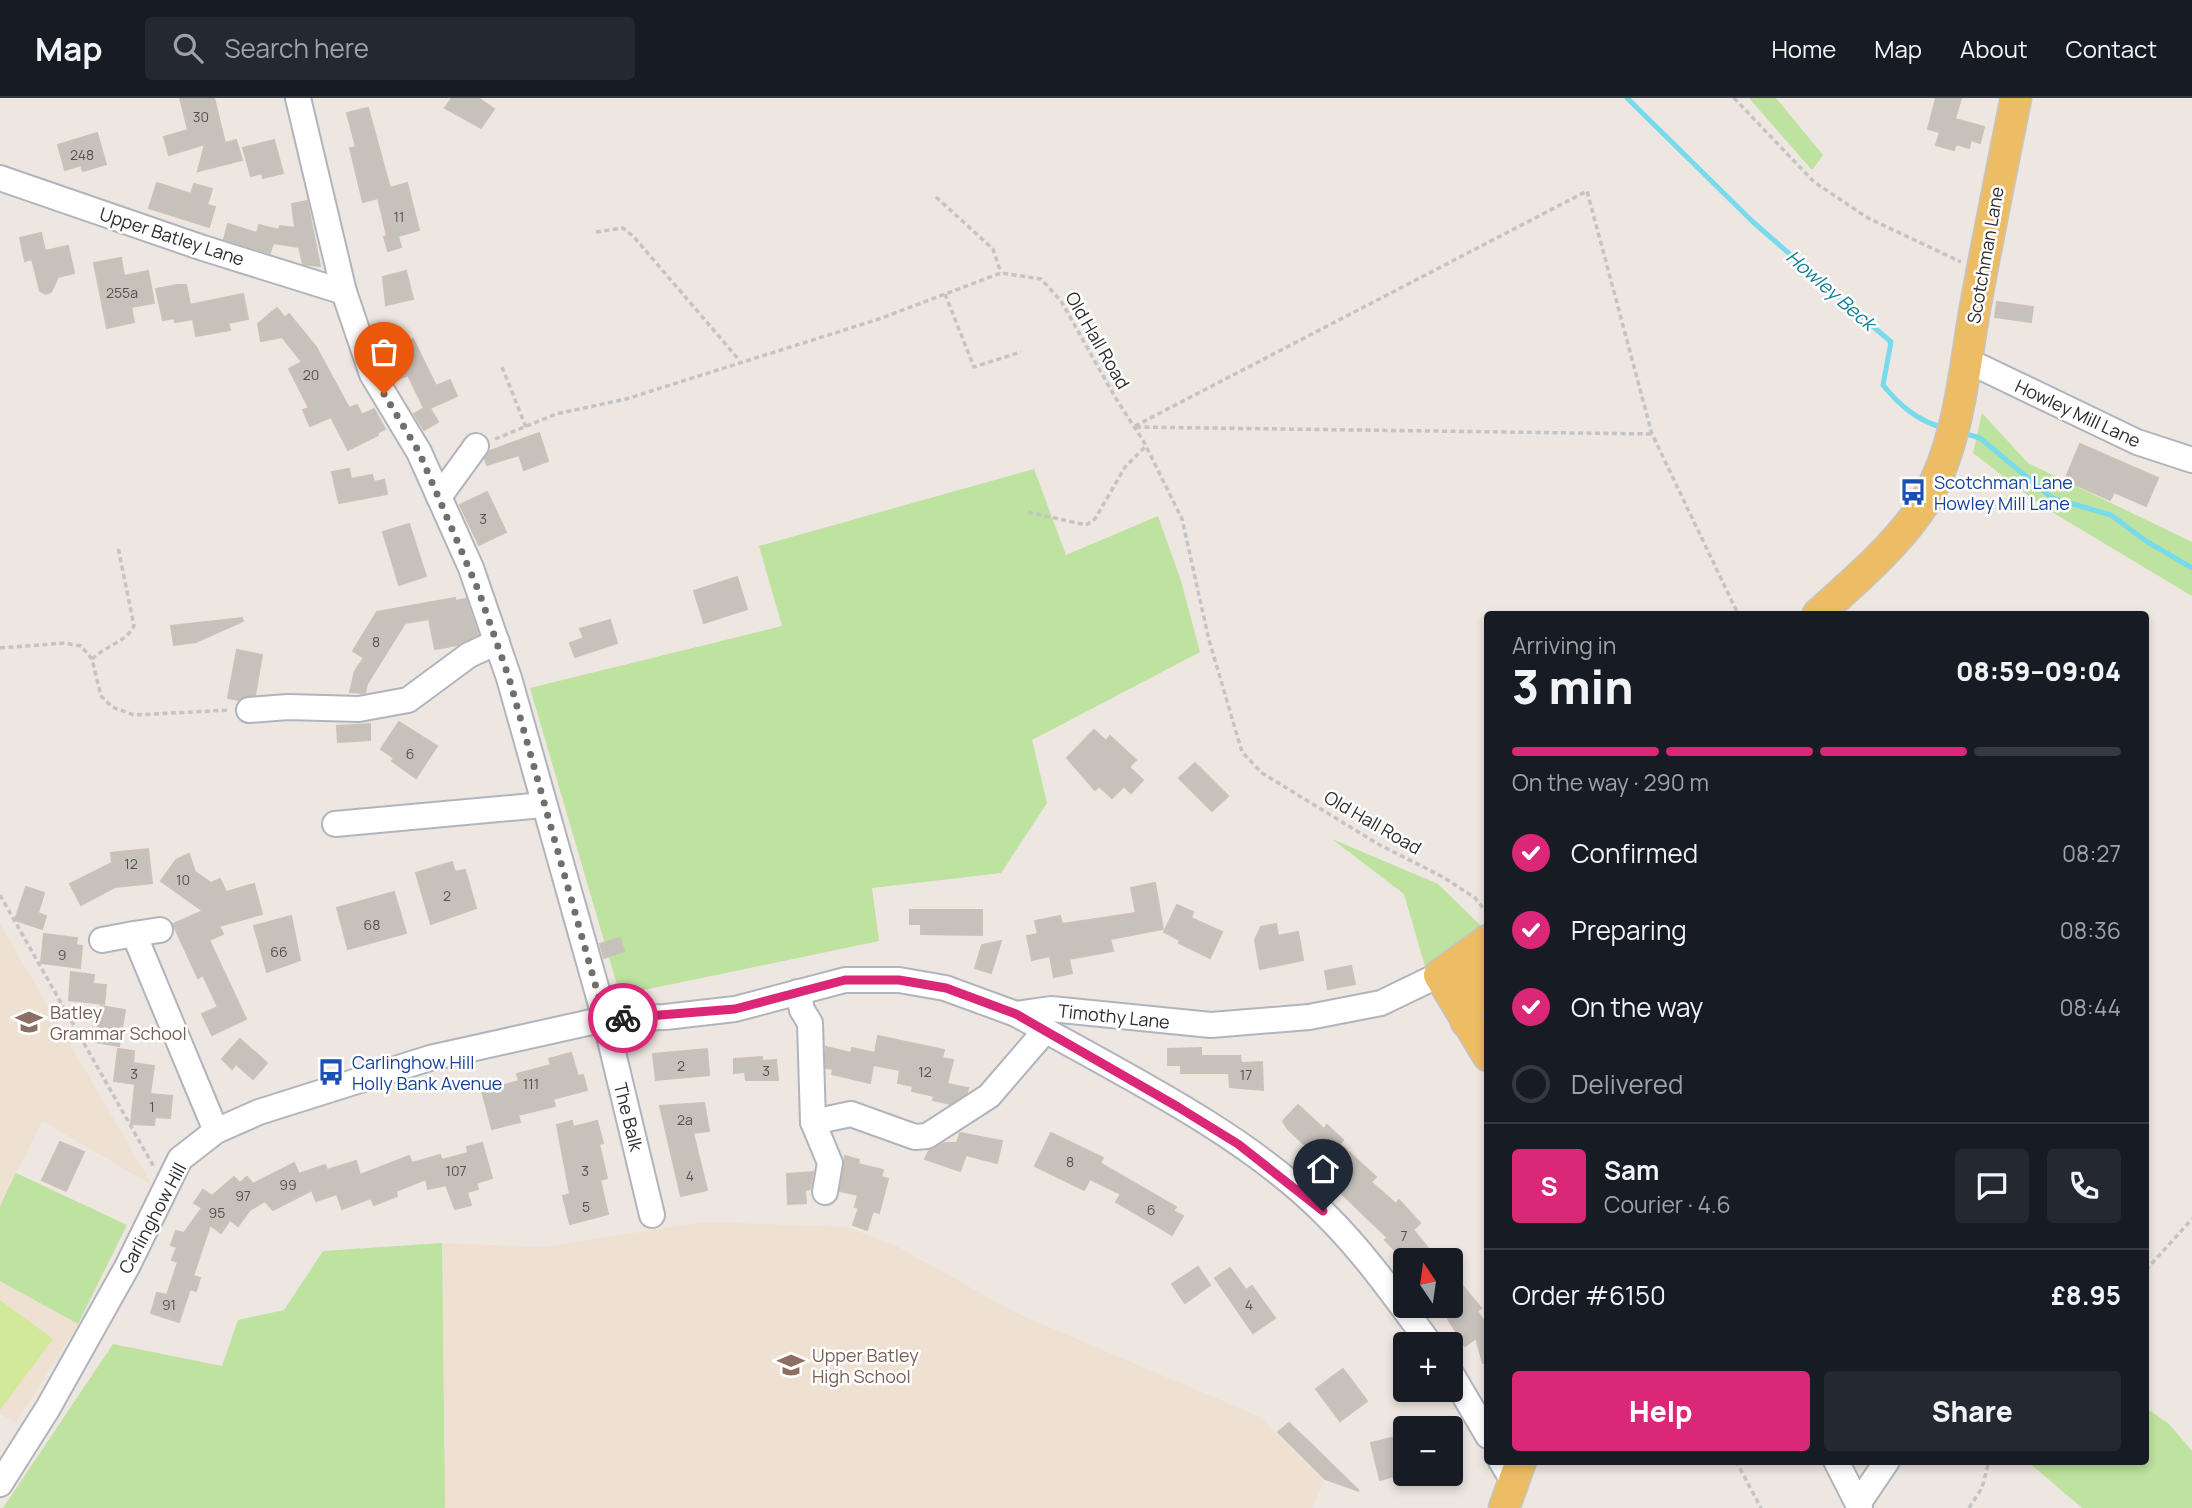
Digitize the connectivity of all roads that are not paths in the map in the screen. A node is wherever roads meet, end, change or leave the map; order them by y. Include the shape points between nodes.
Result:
1 (298, 98) edge
2 (2016, 98) edge
3 (0, 178) edge
4 (344, 292) junction
5 (1966, 360) junction
6 (476, 446) road end
7 (2192, 460) edge
8 (439, 497) junction
9 (1821, 611) edge
10 (496, 642) junction
11 (249, 710) road end
12 (543, 805) junction
13 (335, 824) dead end
14 (160, 930) dead end
15 (134, 934) junction
16 (102, 940) dead end
17 (1484, 943) edge
18 (1484, 959) edge
19 (1439, 975) junction
20 (798, 992) junction
21 (1016, 1014) junction
22 (605, 1019) junction
23 (1466, 1023) junction
24 (1045, 1031) junction
25 (1484, 1050) edge
26 (813, 1122) junction
27 (216, 1131) junction
28 (825, 1192) dead end
29 (652, 1215) dead end
30 (1421, 1332) edge
31 (1463, 1393) edge
32 (1484, 1429) edge
33 (1838, 1465) edge
34 (1885, 1465) edge
35 (0, 1484) edge
36 (1859, 1506) edge

1 - 4 street, The Balk
2 - 5 main road, Scotchman Lane
3 - 4 street, Upper Batley Lane
4 - 8 street, The Balk via 372,374 419,452
5 - 7 street, Howley Mill Lane via 2137,442
5 - 9 main road, Scotchman Lane via 1958,413 1927,499 1892,542
6 - 8 street
8 - 10 street, The Balk via 471,568
10 - 11 street via 469,655 408,700 359,709
10 - 12 street, The Balk
12 - 13 street
12 - 22 street, The Balk
14 - 15 street
15 - 16 street
15 - 27 street
17 - 19 main road, Timothy Lane
18 - 23 main road
19 - 21 street, Timothy Lane via 1381,1003 1309,1017 1210,1025 1051,1009
19 - 23 main road
20 - 21 street, Timothy Lane via 845,980 899,980 946,988
20 - 22 street, Timothy Lane via 735,1009
20 - 26 street via 810,1023
21 - 24 street
22 - 27 street, Carlinghow Hill via 430,1058 259,1112
22 - 29 street, The Balk
23 - 25 main road
24 - 26 street via 989,1096 927,1136 915,1137 851,1114
24 - 30 street via 1238,1144 1286,1181 1323,1211
26 - 28 street via 830,1163
27 - 35 street, Carlinghow Hill via 180,1159 127,1267
31 - 32 street
33 - 36 street
34 - 36 street

